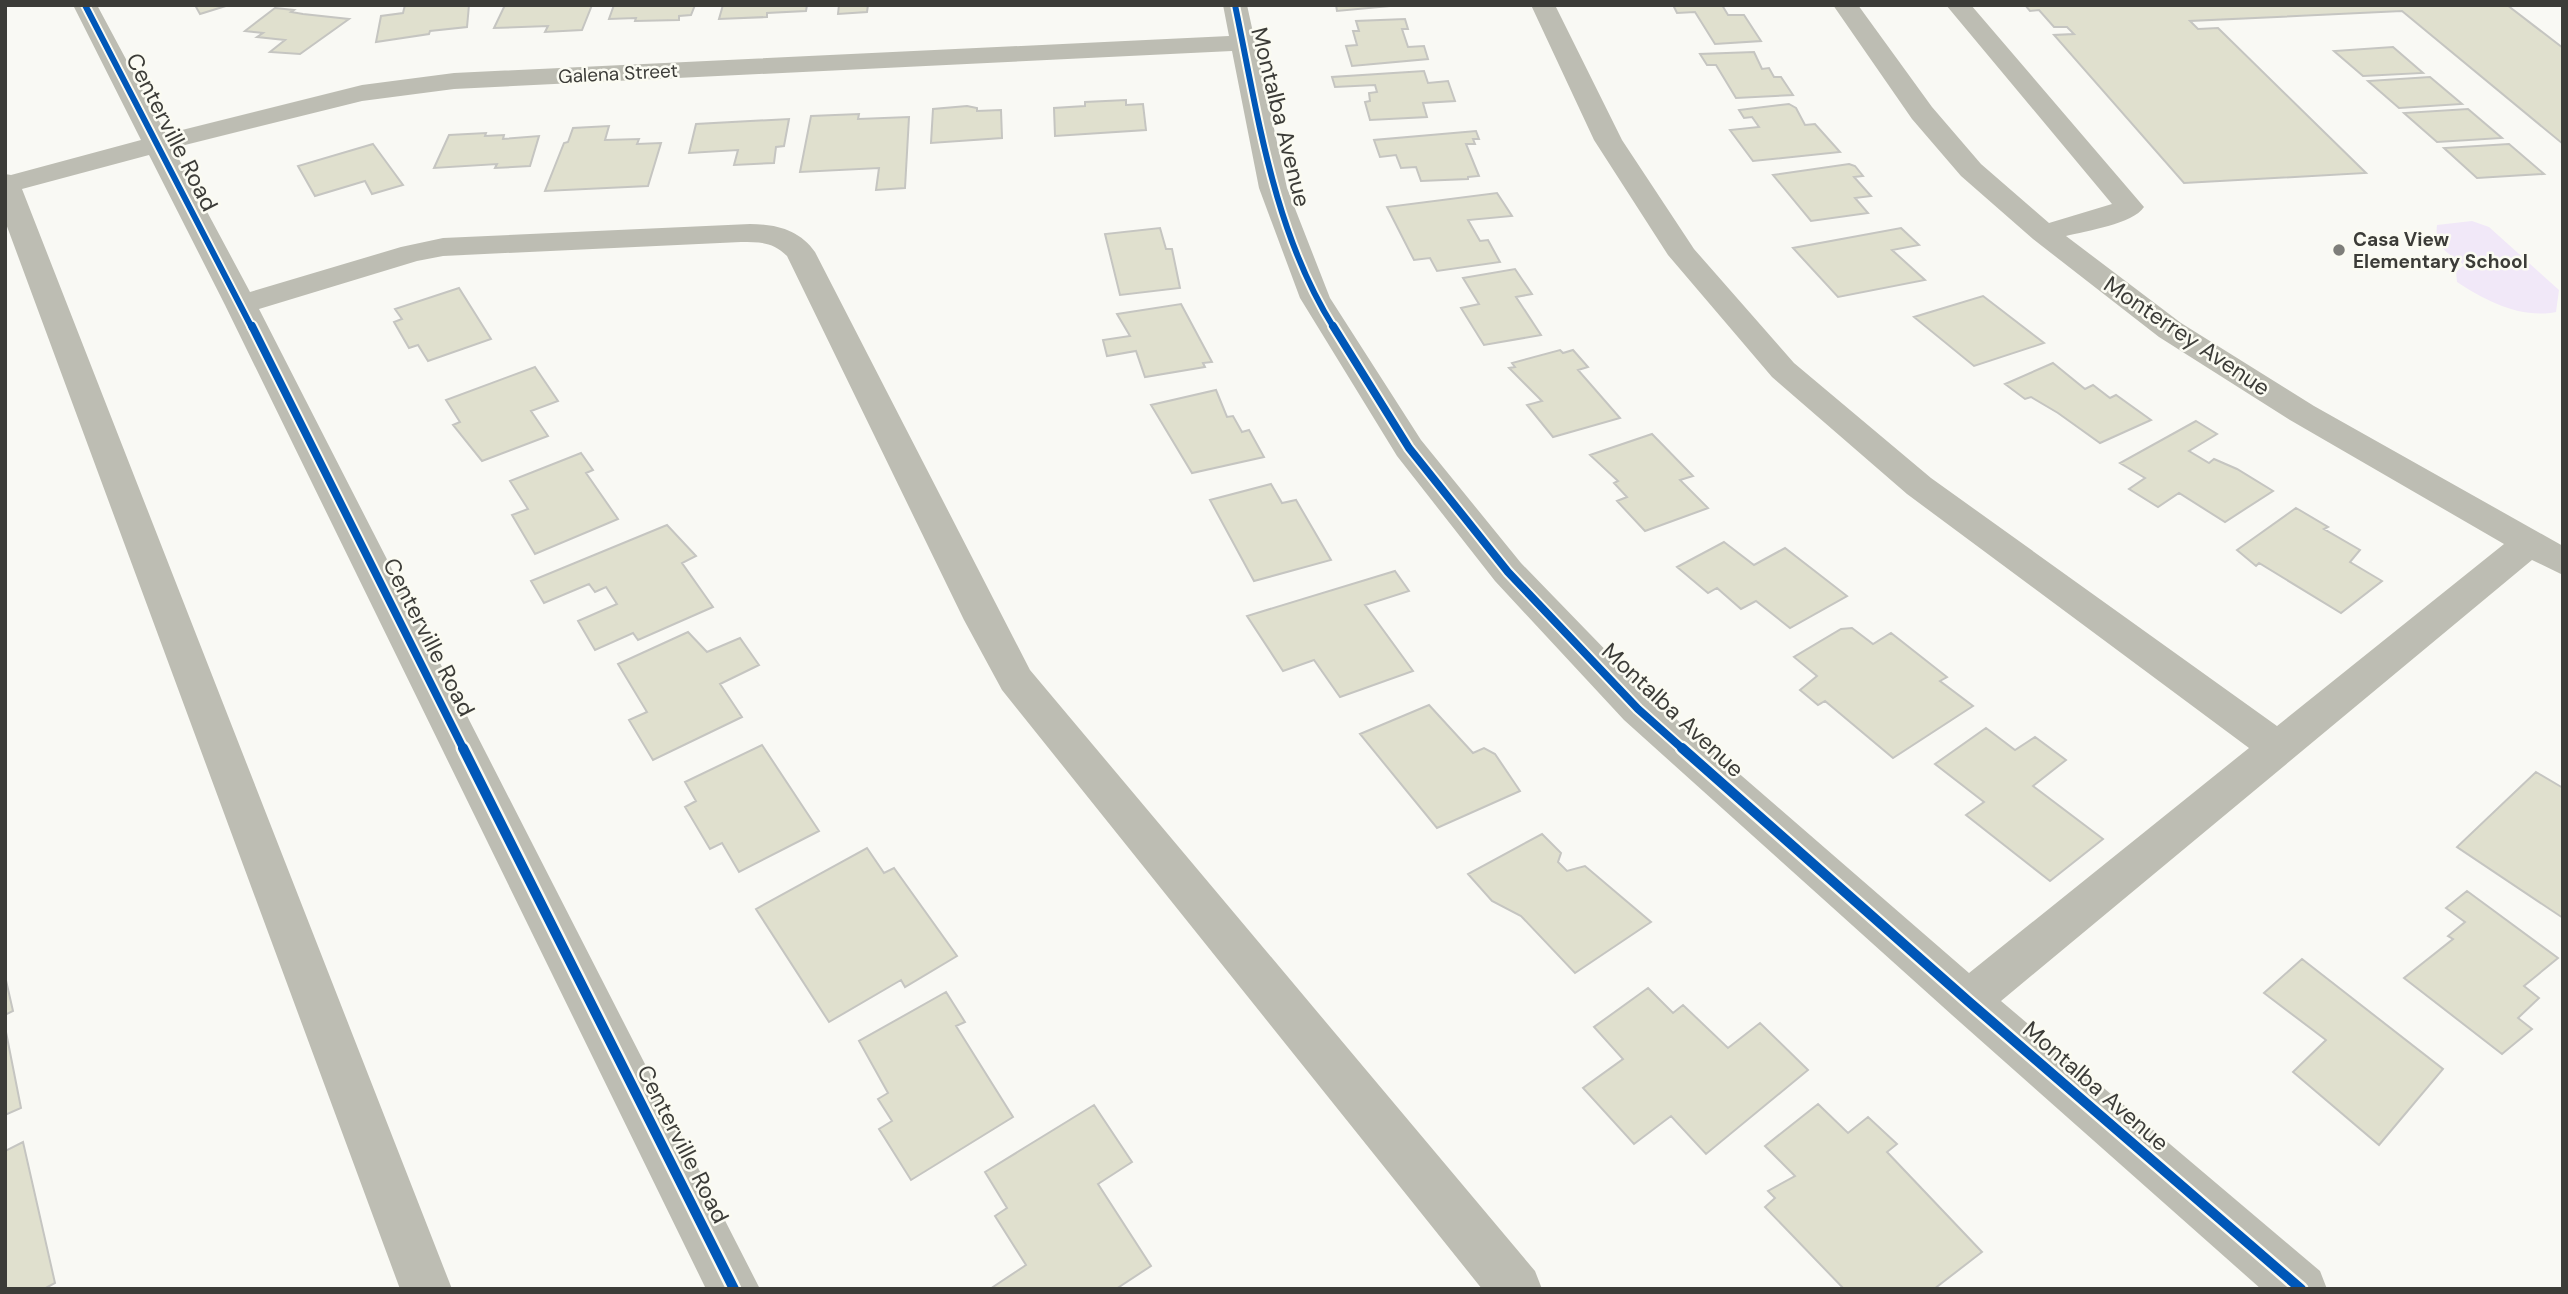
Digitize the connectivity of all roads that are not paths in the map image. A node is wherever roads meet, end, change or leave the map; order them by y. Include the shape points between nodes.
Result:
1 (85, 5) edge
2 (1236, 5) edge
3 (1543, 5) edge
4 (1845, 5) edge
5 (1958, 5) edge
6 (1242, 43) junction
7 (156, 145) junction
8 (9, 200) edge
9 (2043, 233) junction
10 (241, 305) junction
11 (2529, 543) junction
12 (2563, 562) edge
13 (2278, 748) junction
14 (1968, 1001) junction
15 (426, 1289) edge
16 (734, 1289) edge
17 (1516, 1289) edge
18 (2301, 1289) edge

1 - 7 street, Centerville Road
2 - 6 street, Montalba Avenue
3 - 13 street via 1608,140 1682,255 1783,370 1919,486
4 - 9 street, Monterrey Avenue via 1922,113 1963,160
5 - 9 street via 2130,207
6 - 7 street, Galena Street via 454,81 350,96
6 - 14 street, Montalba Avenue via 1273,188 1315,298 1409,448 1508,572 1638,709
7 - 8 street, Galena Street
7 - 10 street, Centerville Road
8 - 15 street
9 - 11 street, Monterrey Avenue via 2170,330 2302,413
10 - 16 street, Centerville Road
10 - 17 street via 443,247 741,233 787,239 800,252 1016,680
11 - 12 street, Monterrey Avenue
11 - 13 street
13 - 14 street
14 - 18 street, Montalba Avenue

